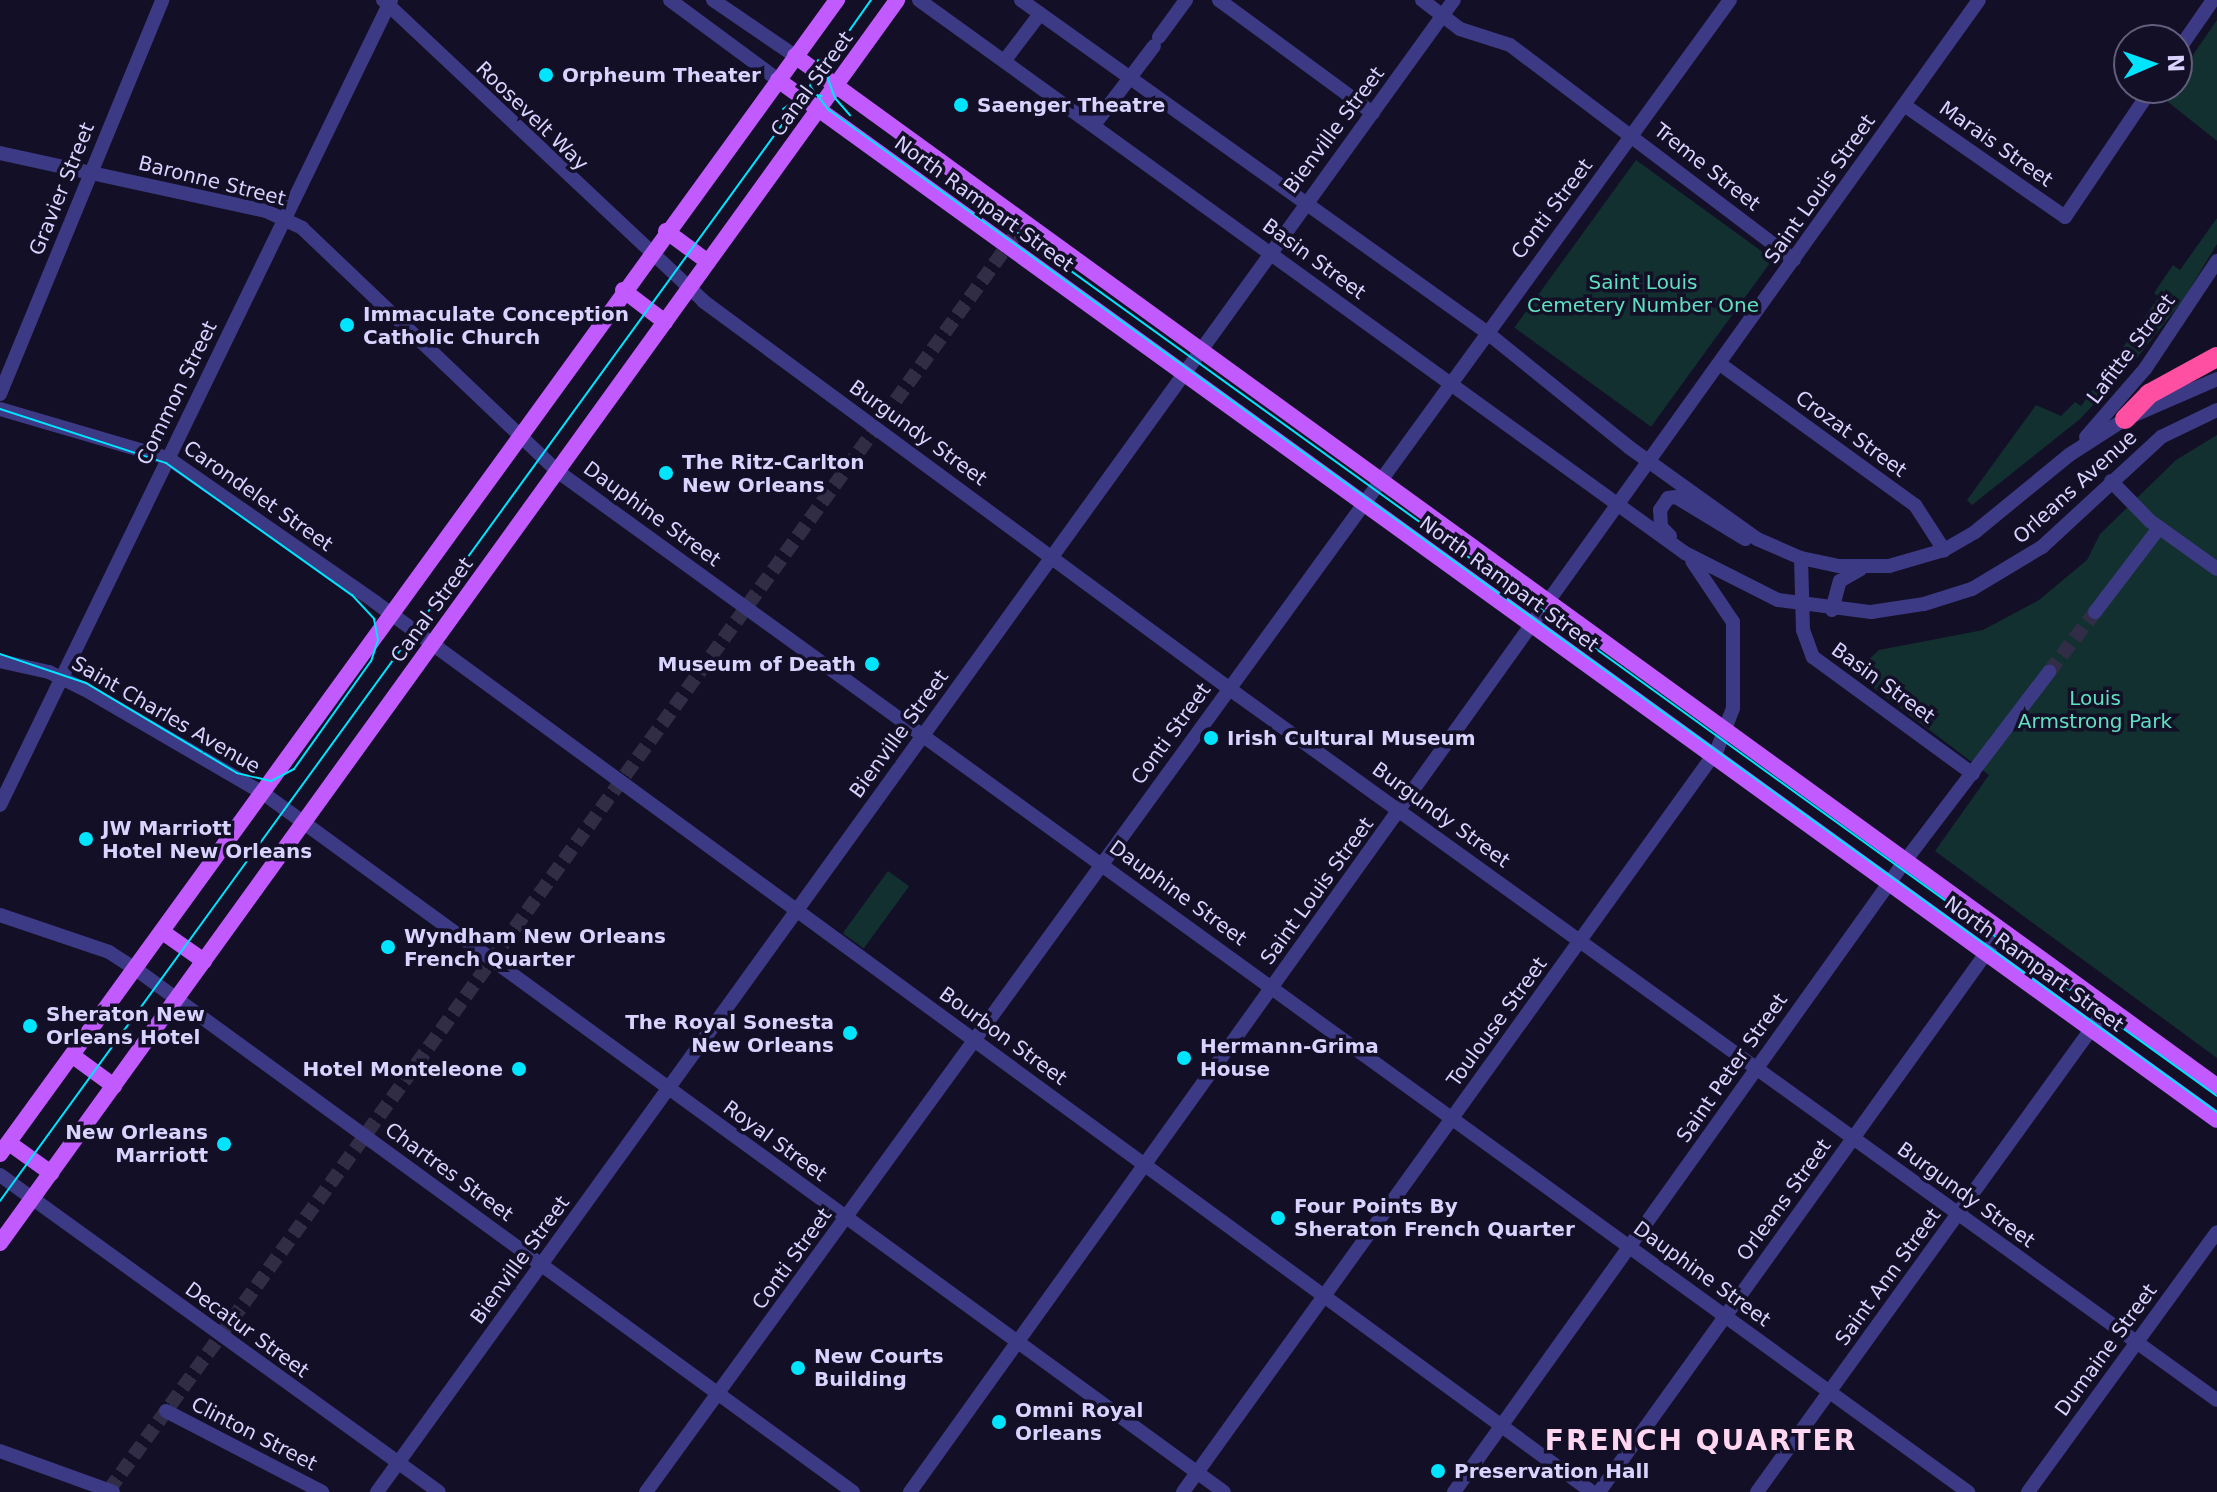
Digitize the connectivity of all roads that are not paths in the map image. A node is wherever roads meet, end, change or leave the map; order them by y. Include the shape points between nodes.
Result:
1 (162, 0) edge
2 (670, 0) edge
3 (713, 0) edge
4 (837, 0) edge
5 (897, 0) edge
6 (919, 0) edge
7 (1021, 0) edge
8 (1186, 0) edge
9 (1219, 0) edge
10 (1422, 0) edge
11 (1454, 0) edge
12 (1730, 0) edge
13 (1979, 0) edge
14 (2213, 0) edge
15 (388, 2) edge
16 (1040, 14) junction
17 (1442, 18) junction
18 (2193, 29) edge
19 (795, 56) junction
20 (1005, 60) junction
21 (778, 80) junction
22 (1129, 80) junction
23 (836, 85) junction
24 (2141, 104) edge
25 (1904, 105) junction
26 (819, 109) junction
27 (1373, 113) junction
28 (1094, 125) junction
29 (1633, 134) junction
30 (0, 153) edge
31 (91, 172) junction
32 (1305, 202) junction
33 (284, 219) junction
34 (666, 231) junction
35 (1269, 251) junction
36 (650, 252) junction
37 (1794, 260) junction
38 (2217, 261) edge
39 (708, 262) junction
40 (689, 288) junction
41 (623, 290) junction
42 (665, 322) junction
43 (1485, 331) junction
44 (1201, 350) junction
45 (2217, 357) edge
46 (1720, 364) junction
47 (1184, 373) junction
48 (2217, 379) edge
49 (1449, 381) junction
50 (0, 394) edge
51 (0, 409) edge
52 (2217, 410) edge
53 (2125, 419) junction
54 (517, 436) junction
55 (1630, 448) junction
56 (2069, 455) junction
57 (168, 458) junction
58 (1650, 462) junction
59 (557, 471) junction
60 (1378, 480) junction
61 (2111, 481) junction
62 (1632, 486) junction
63 (1362, 502) junction
64 (1618, 504) junction
65 (2159, 528) junction
66 (1763, 542) junction
67 (1944, 550) junction
68 (1685, 553) junction
69 (1053, 556) junction
70 (1801, 558) junction
71 (1865, 567) junction
72 (2217, 569) edge
73 (1550, 602) junction
74 (1805, 606) junction
75 (1832, 610) junction
76 (2095, 612) tunnel mouth
77 (390, 613) junction
78 (1533, 625) junction
79 (431, 645) junction
80 (0, 661) edge
81 (2049, 672) tunnel mouth
82 (62, 678) junction
83 (1230, 685) junction
84 (925, 733) junction
85 (1726, 733) junction
86 (1713, 756) junction
87 (1973, 774) junction
88 (263, 793) junction
89 (0, 805) edge
90 (1400, 810) junction
91 (303, 822) junction
92 (1905, 861) junction
93 (1102, 863) junction
94 (1889, 883) junction
95 (797, 911) junction
96 (0, 915) edge
97 (2002, 931) junction
98 (164, 933) junction
99 (1581, 940) junction
100 (1986, 953) junction
101 (204, 961) junction
102 (137, 970) junction
103 (1273, 987) junction
104 (177, 998) junction
105 (2107, 1007) junction
106 (2091, 1029) junction
107 (975, 1040) junction
108 (73, 1056) junction
109 (1756, 1068) junction
110 (114, 1086) junction
111 (2217, 1086) edge
112 (669, 1088) junction
113 (1453, 1118) junction
114 (2217, 1120) edge
115 (1853, 1138) junction
116 (4, 1148) edge
117 (1144, 1165) junction
118 (51, 1173) junction
119 (0, 1175) edge
120 (33, 1197) junction
121 (1958, 1213) junction
122 (847, 1218) junction
123 (2217, 1232) edge
124 (0, 1243) edge
125 (1631, 1248) junction
126 (541, 1265) junction
127 (1324, 1297) junction
128 (1725, 1316) junction
129 (1017, 1342) junction
130 (2136, 1343) junction
131 (1829, 1392) junction
132 (718, 1394) junction
133 (2217, 1400) edge
134 (166, 1411) dead end
135 (1502, 1427) junction
136 (0, 1451) edge
137 (399, 1462) junction
138 (1197, 1473) junction
139 (110, 1491) edge
140 (322, 1492) edge
141 (377, 1492) edge
142 (439, 1492) edge
143 (646, 1492) edge
144 (853, 1492) edge
145 (910, 1492) edge
146 (1183, 1492) edge
147 (1224, 1492) edge
148 (1454, 1492) edge
149 (1592, 1492) edge
150 (1599, 1492) edge
151 (1757, 1492) edge
152 (1968, 1492) edge
153 (2028, 1492) edge

1 - 31 street, Gravier Street
2 - 21 street
3 - 19 street
4 - 19 main road, Canal Street
5 - 23 main road, Canal Street
6 - 20 street, Basin Street
7 - 16 street, Basin Street
8 - 22 street
9 - 27 street
10 - 17 street
11 - 17 street, Bienville Street
12 - 29 street, Conti Street
13 - 25 street, Saint Louis Street
14 - 18 street
15 - 33 street, Common Street
15 - 36 street, Roosevelt Way
16 - 20 street
16 - 22 street, Basin Street
17 - 27 street, Bienville Street
17 - 29 street, Treme Street via 1510,45
19 - 21 main road, Canal Street
19 - 23 main road, North Rampart Street
20 - 28 street, Basin Street
21 - 26 main road, North Rampart Street
21 - 34 main road, Canal Street
22 - 28 street
22 - 32 street, Basin Street
23 - 26 main road, Canal Street
23 - 44 main road, North Rampart Street
24 - 25 street, Marais Street via 2065,217
25 - 37 street, Saint Louis Street
26 - 39 main road, Canal Street
26 - 47 main road, North Rampart Street
27 - 32 street, Bienville Street
28 - 35 street, Basin Street
29 - 37 street, Treme Street
29 - 43 street, Conti Street
30 - 31 street, Baronne Street
31 - 33 street, Baronne Street
31 - 50 street, Gravier Street
32 - 35 street, Bienville Street
32 - 43 street, Basin Street
33 - 54 street, Baronne Street via 302,228
33 - 57 street, Common Street
34 - 36 main road, Canal Street
34 - 39 main road
35 - 44 street, Bienville Street
35 - 49 street, Basin Street
36 - 40 street, Burgundy Street
36 - 41 main road, Canal Street
37 - 46 street, Saint Louis Street
38 - 56 street, Lafitte Street via 2145,369
39 - 40 main road, Canal Street
40 - 42 main road, Canal Street
40 - 69 street, Burgundy Street
41 - 42 main road
41 - 54 main road, Canal Street
42 - 59 main road, Canal Street
43 - 49 street, Conti Street
43 - 55 street, Basin Street
44 - 47 street, Bienville Street
44 - 60 main road, North Rampart Street
45 - 53 highway via 2149,394
46 - 58 street, Saint Louis Street
46 - 67 street, Crozat Street via 1915,505
47 - 63 main road, North Rampart Street
47 - 69 street, Bienville Street
48 - 53 street, Orleans Avenue
49 - 60 street, Conti Street
49 - 64 street, Basin Street
51 - 57 street, Carondelet Street
52 - 61 street, Orleans Avenue via 2161,437
53 - 56 street, Orleans Avenue
54 - 59 street, Baronne Street
54 - 77 main road, Canal Street
55 - 58 street, Basin Street
55 - 62 street
56 - 67 street, Orleans Avenue via 1975,532
57 - 77 street, Carondelet Street
57 - 82 street, Common Street
58 - 62 street, Saint Louis Street
58 - 66 street, Basin Street
59 - 79 main road, Canal Street
59 - 84 street, Dauphine Street
60 - 63 street, Conti Street
60 - 73 main road, North Rampart Street
61 - 65 street
61 - 75 street, Orleans Avenue via 2042,547 1972,589 1900,609
62 - 64 street, Saint Louis Street
63 - 78 main road, North Rampart Street
63 - 83 street, Conti Street
64 - 68 street, Basin Street
64 - 73 street, Saint Louis Street
65 - 72 street
65 - 76 street
66 - 68 street, Toulouse Street via 1720,526 1685,499 1668,498 1660,510 1661,527
66 - 70 street, Orleans Avenue
67 - 71 street, Orleans Avenue via 1906,563
68 - 74 street, Orleans Avenue via 1754,590
68 - 85 street, Toulouse Street via 1733,622 1735,694
69 - 83 street, Burgundy Street
69 - 84 street, Bienville Street
70 - 71 street, Orleans Avenue
70 - 74 street, Basin Street
71 - 75 street via 1840,581
73 - 78 street, Saint Louis Street
73 - 85 main road, North Rampart Street
74 - 75 street, Orleans Avenue
74 - 87 street, Basin Street via 1806,645 1813,657
77 - 79 street, Bourbon Street
77 - 88 main road, Canal Street
78 - 86 main road, North Rampart Street
78 - 90 street, Saint Louis Street
79 - 91 main road, Canal Street
79 - 95 street, Bourbon Street
80 - 82 street, Saint Charles Avenue
81 - 87 street, Saint Peter Street
82 - 88 street, Saint Charles Avenue
82 - 89 street, Common Street
83 - 90 street, Burgundy Street
83 - 93 street, Conti Street
84 - 93 street, Dauphine Street
84 - 95 street, Bienville Street
85 - 86 street, Toulouse Street
85 - 92 main road, North Rampart Street
86 - 94 main road, North Rampart Street
86 - 99 street, Toulouse Street
87 - 92 street, Saint Peter Street
88 - 91 street, Saint Charles Avenue
88 - 98 main road, Canal Street
90 - 99 street, Burgundy Street
90 - 103 street, Saint Louis Street
91 - 101 main road, Canal Street
91 - 112 street, Royal Street
92 - 94 street, Saint Peter Street
92 - 97 main road, North Rampart Street
93 - 103 street, Dauphine Street
93 - 107 street, Conti Street
94 - 100 main road, North Rampart Street
94 - 109 street, Saint Peter Street
95 - 107 street, Bourbon Street
95 - 112 street, Bienville Street
96 - 102 street, Chartres Street via 109,952
97 - 100 street, Orleans Street
97 - 105 main road, North Rampart Street
98 - 101 main road
98 - 102 main road, Canal Street
99 - 109 street, Burgundy Street
99 - 113 street, Toulouse Street
100 - 106 main road, North Rampart Street
100 - 115 street, Orleans Street
101 - 104 main road, Canal Street
102 - 104 street, Chartres Street
102 - 108 main road, Canal Street
103 - 113 street, Dauphine Street
103 - 117 street, Saint Louis Street
104 - 110 main road, Canal Street
104 - 126 street, Chartres Street
105 - 106 street, Saint Ann Street
105 - 111 main road, North Rampart Street
106 - 114 main road, North Rampart Street
106 - 121 street, Saint Ann Street
107 - 117 street, Bourbon Street
107 - 122 street, Conti Street
108 - 110 main road
108 - 116 main road, Canal Street
109 - 115 street, Burgundy Street
109 - 125 street, Saint Peter Street
110 - 118 main road, Canal Street
112 - 122 street, Royal Street
112 - 126 street, Bienville Street
113 - 125 street, Dauphine Street
113 - 127 street, Toulouse Street
115 - 121 street, Burgundy Street
115 - 128 street, Orleans Street
116 - 118 main road
117 - 127 street, Bourbon Street
117 - 129 street, Saint Louis Street
118 - 120 main road, Canal Street
119 - 120 street, Decatur Street
120 - 124 main road, Canal Street
120 - 137 street, Decatur Street
121 - 130 street, Burgundy Street
121 - 131 street, Saint Ann Street
122 - 129 street, Royal Street
122 - 132 street, Conti Street
123 - 130 street, Dumaine Street
125 - 128 street, Dauphine Street
125 - 135 street, Saint Peter Street
126 - 132 street, Chartres Street
126 - 137 street, Bienville Street
127 - 135 street, Bourbon Street
127 - 138 street, Toulouse Street
128 - 131 street, Dauphine Street
128 - 150 street, Orleans Street
129 - 138 street, Royal Street
129 - 145 street, Saint Louis Street
130 - 133 street, Burgundy Street
130 - 153 street, Dumaine Street
131 - 151 street, Saint Ann Street
131 - 152 street, Dauphine Street
132 - 143 street, Conti Street
132 - 144 street, Chartres Street
134 - 140 street, Clinton Street
135 - 148 street, Saint Peter Street
135 - 149 street, Bourbon Street
136 - 139 street
137 - 141 street, Bienville Street
137 - 142 street, Decatur Street
138 - 146 street, Toulouse Street
138 - 147 street, Royal Street

